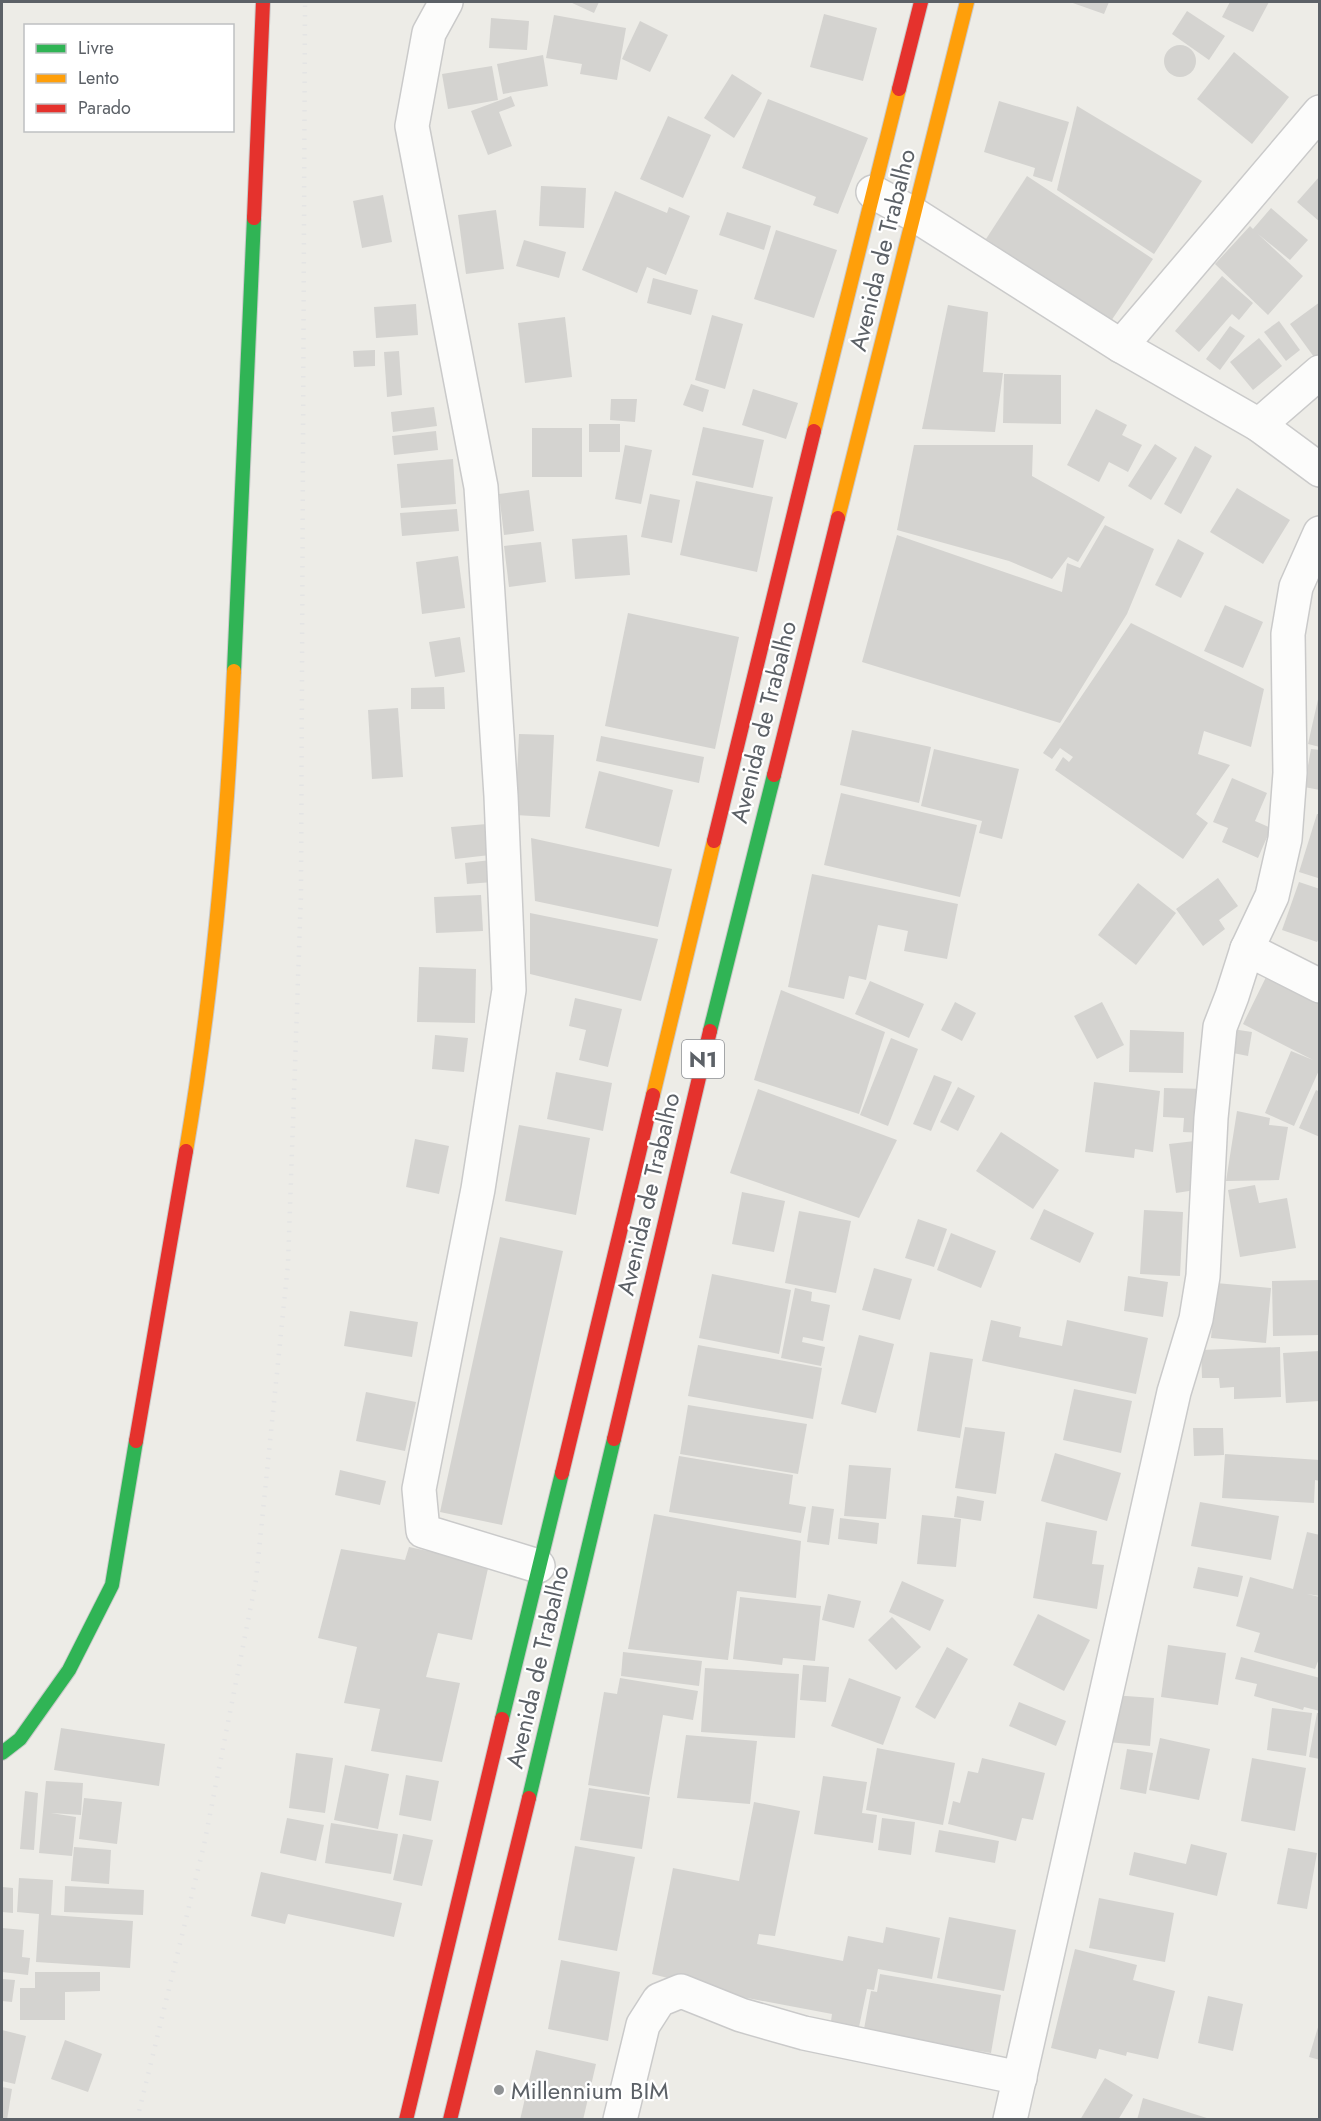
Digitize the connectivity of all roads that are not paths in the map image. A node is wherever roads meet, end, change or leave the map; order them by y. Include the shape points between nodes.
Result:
1 (263, 2) edge
2 (446, 2) edge
3 (921, 2) edge
4 (967, 2) edge
5 (1320, 112) edge
6 (873, 192) junction
7 (915, 215) junction
8 (1121, 346) junction
9 (1320, 372) edge
10 (1259, 425) junction
11 (1320, 470) edge
12 (1320, 533) edge
13 (1247, 949) junction
14 (1320, 986) edge
15 (538, 1566) junction
16 (2, 1753) edge
17 (1020, 2078) junction
18 (406, 2120) edge
19 (450, 2120) edge
20 (620, 2120) edge
21 (1010, 2120) edge

1 - 16 main road via 230,756 220,890 193,1110 112,1585 69,1670 20,1739
2 - 15 street via 429,33 412,126 481,487 509,990 478,1189 419,1489 423,1531
3 - 6 main road, Avenida de Trabalho / N1
4 - 7 main road, Avenida de Trabalho / N1
5 - 8 street
6 - 7 street
6 - 15 main road, Avenida de Trabalho / N1 via 682,996
7 - 8 street
7 - 19 main road, Avenida de Trabalho / N1 via 833,513 711,1004 557,1683 470,2016
8 - 10 street
9 - 10 street
10 - 11 street
12 - 13 street via 1296,587 1288,634 1290,773 1285,839 1272,896
13 - 14 street
13 - 17 street via 1220,1026 1215,1058 1203,1276 1196,1319 1171,1403
15 - 18 main road, Avenida de Trabalho / N1 via 438,2008
17 - 20 street via 804,2032 741,2015 681,1991 659,2000 643,2025
17 - 21 street

